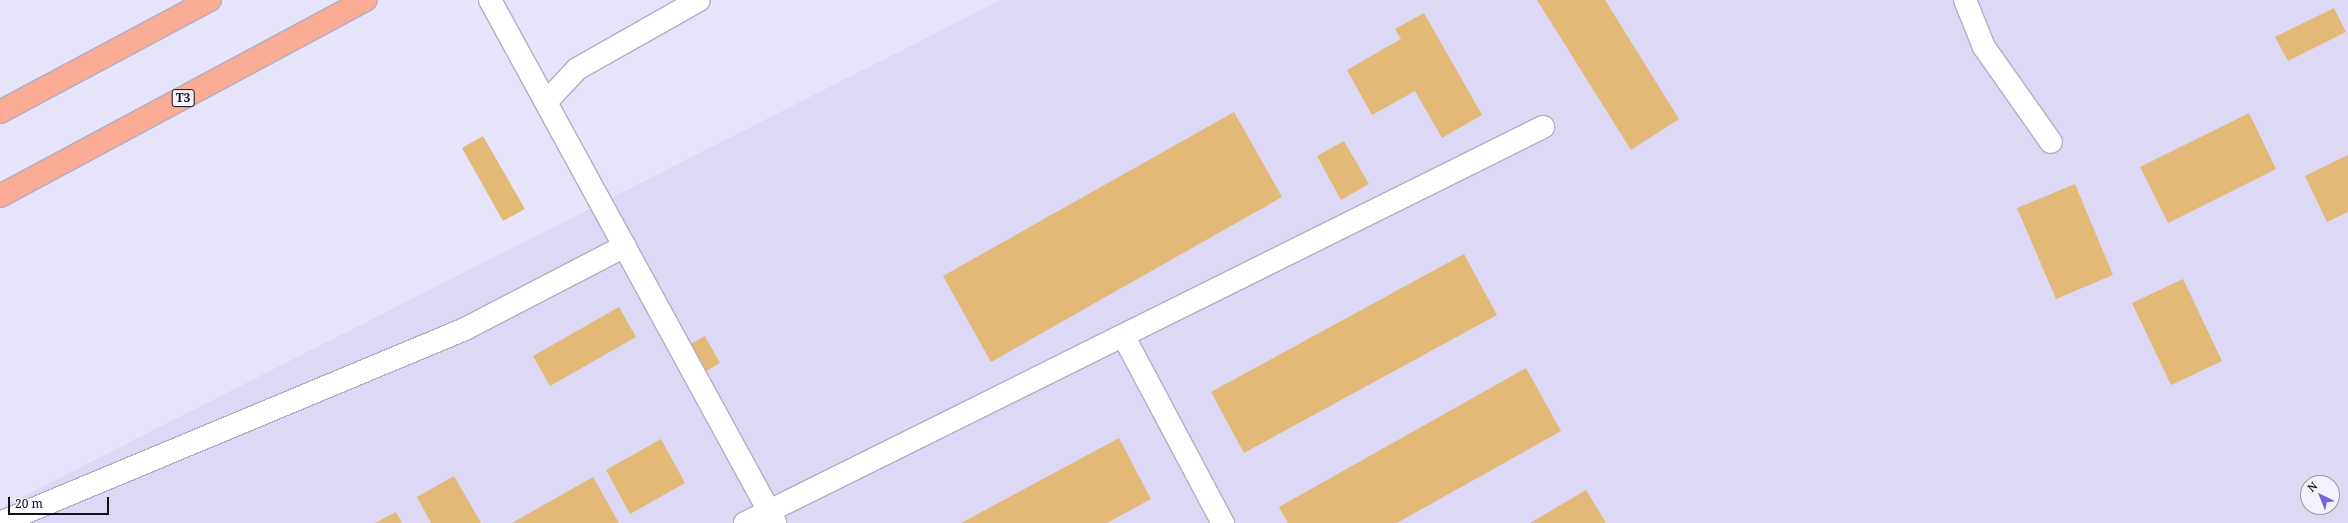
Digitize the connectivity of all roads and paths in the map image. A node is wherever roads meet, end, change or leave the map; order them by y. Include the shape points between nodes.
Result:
1 (210, 0) edge
2 (366, 0) edge
3 (490, 0) edge
4 (699, 0) edge
5 (1965, 0) edge
6 (546, 102) junction
7 (0, 112) edge
8 (1543, 127) dead end
9 (2051, 142) dead end
10 (0, 196) edge
11 (625, 246) junction
12 (1124, 337) junction
13 (772, 516) edge
14 (0, 523) edge
15 (745, 523) edge
16 (1223, 523) edge

1 - 7 highway
2 - 10 highway, T3
3 - 6 street
4 - 6 street via 577,69
5 - 9 street via 1984,47
6 - 11 street
8 - 12 street
11 - 13 street
11 - 14 street via 465,329
12 - 13 street
12 - 16 street
13 - 15 street

